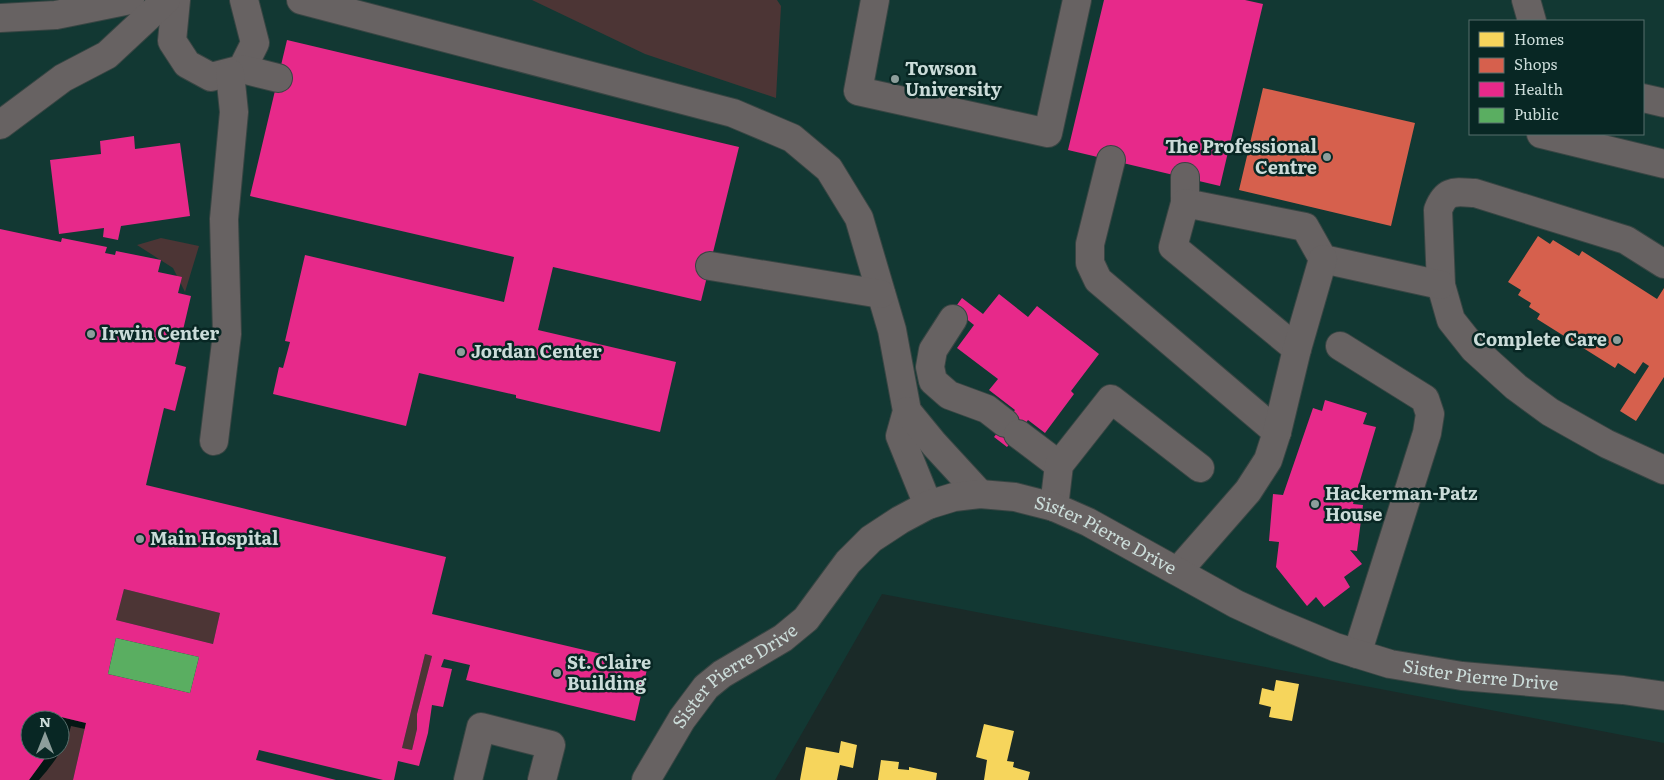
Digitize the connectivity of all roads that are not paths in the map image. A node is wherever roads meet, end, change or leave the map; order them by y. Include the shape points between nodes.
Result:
1 (130, 0) edge
2 (166, 0) edge
3 (176, 0) edge
4 (244, 0) edge
5 (301, 0) edge
6 (875, 0) edge
7 (1077, 0) edge
8 (1526, 0) edge
9 (0, 18) edge
10 (1532, 20) edge
11 (236, 71) junction
12 (278, 78) dead end
13 (1644, 98) edge
14 (1664, 103) edge
15 (0, 125) edge
16 (1544, 135) edge
17 (1111, 160) dead end
18 (1664, 164) edge
19 (1323, 259) junction
20 (1664, 264) edge
21 (710, 266) dead end
22 (1441, 285) junction
23 (881, 294) junction
24 (953, 319) dead end
25 (1340, 346) dead end
26 (1297, 349) junction
27 (907, 411) junction
28 (1277, 432) junction
29 (214, 441) dead end
30 (1059, 465) junction
31 (1200, 468) dead end
32 (1664, 470) edge
33 (980, 494) junction
34 (928, 505) junction
35 (1054, 506) junction
36 (1178, 571) junction
37 (1357, 654) junction
38 (1664, 696) edge
39 (468, 780) edge
40 (542, 780) edge
41 (646, 780) edge

1 - 9 street via 56,15
2 - 15 street via 107,55 63,78
3 - 11 street via 172,41 187,64 211,77
4 - 11 street via 255,43
5 - 23 street via 733,113 792,138 829,169 859,218
6 - 7 street via 858,91 1048,133
8 - 10 street
11 - 12 street
11 - 29 street via 224,219 227,334
13 - 14 street
16 - 18 street
17 - 28 street via 1090,244 1090,263 1098,280
19 - 22 street
19 - 26 street
19 - 26 street via 1305,226 1185,190 1174,248
20 - 22 street via 1626,240 1474,193 1458,192 1443,199 1438,210
21 - 23 street
22 - 32 street via 1451,320 1474,349 1516,386 1581,430
23 - 27 street via 892,330
24 - 30 street via 933,350 930,366 934,381 949,395 986,409
25 - 37 street via 1425,399 1430,414 1427,433
26 - 28 street
27 - 33 street
27 - 34 street via 900,436
28 - 36 street via 1268,460 1248,491
30 - 31 street via 1111,399
30 - 35 street
33 - 34 street, Sister Pierre Drive
33 - 35 street, Sister Pierre Drive via 1015,497
34 - 41 street, Sister Pierre Drive via 871,539 848,562 806,619 791,632 706,686
35 - 36 street, Sister Pierre Drive
36 - 37 street, Sister Pierre Drive via 1236,604
37 - 38 street, Sister Pierre Drive via 1390,664 1452,675
39 - 40 street via 481,728 551,745

